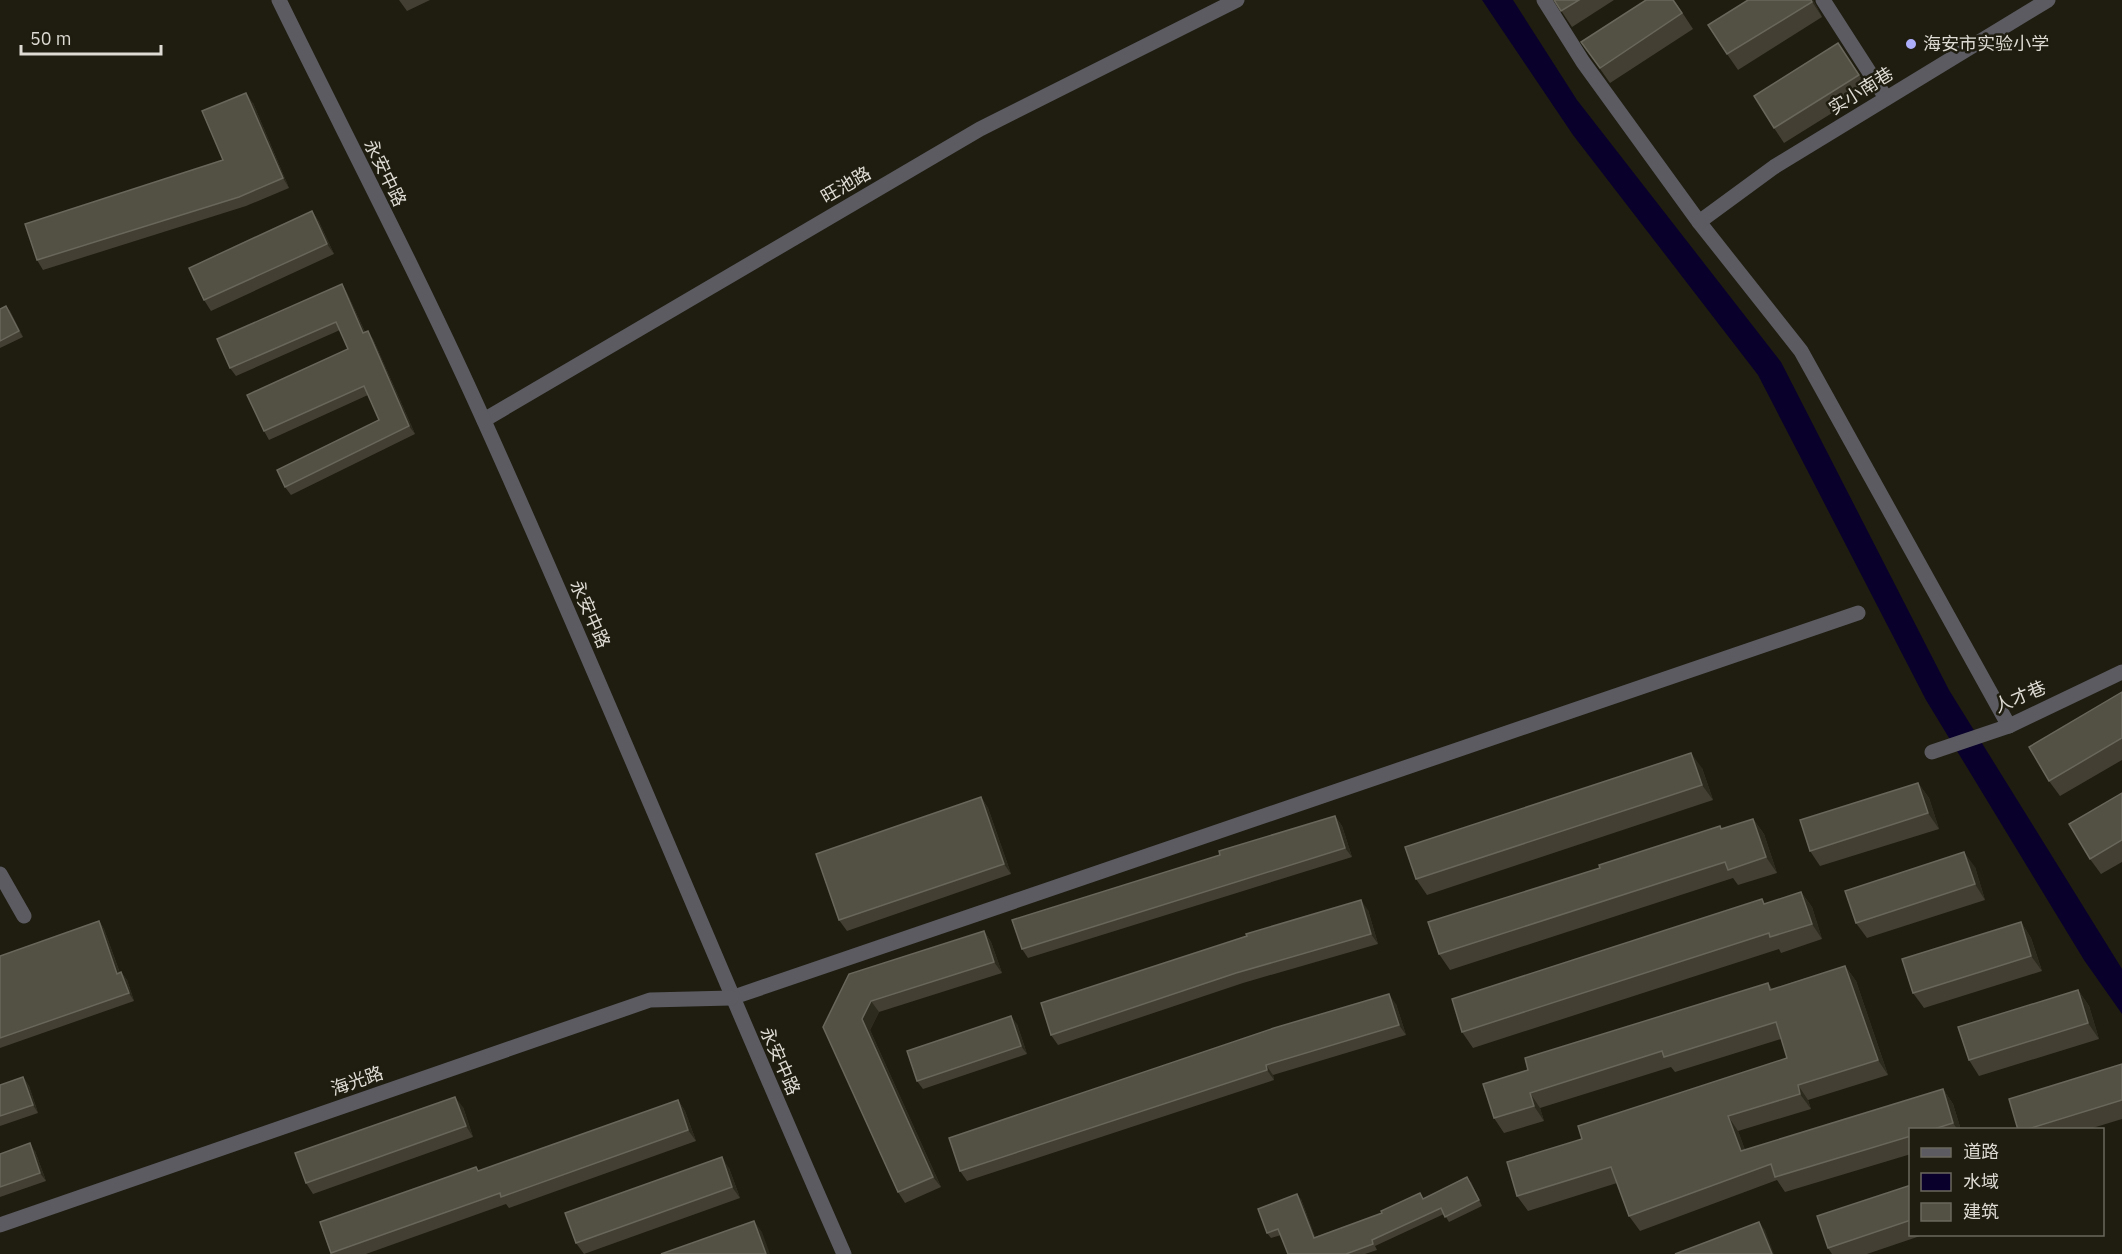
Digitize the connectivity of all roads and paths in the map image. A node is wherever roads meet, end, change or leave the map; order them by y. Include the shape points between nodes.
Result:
1 (279, 0) edge
2 (1237, 0) edge
3 (1544, 0) edge
4 (1823, 0) edge
5 (2048, 0) edge
6 (1886, 98) junction
7 (1699, 222) junction
8 (484, 420) junction
9 (1858, 613) dead end
10 (2122, 672) edge
11 (2003, 727) junction
12 (1936, 750) dead end
13 (0, 874) edge
14 (24, 916) dead end
15 (731, 998) junction
16 (0, 1225) edge
17 (844, 1254) edge

1 - 8 street, 永安中路
2 - 8 street, 旺池路 via 980,129
3 - 7 street via 1583,62
4 - 6 street
5 - 6 street, 实小南巷
6 - 7 street, 实小南巷 via 1774,168
7 - 11 street via 1801,351
8 - 15 street, 永安中路 via 675,858
9 - 15 street, 海光路
10 - 11 street, 人才巷
11 - 12 street, 人才巷
13 - 14 street
15 - 16 street, 海光路 via 650,1000
15 - 17 street, 永安中路

